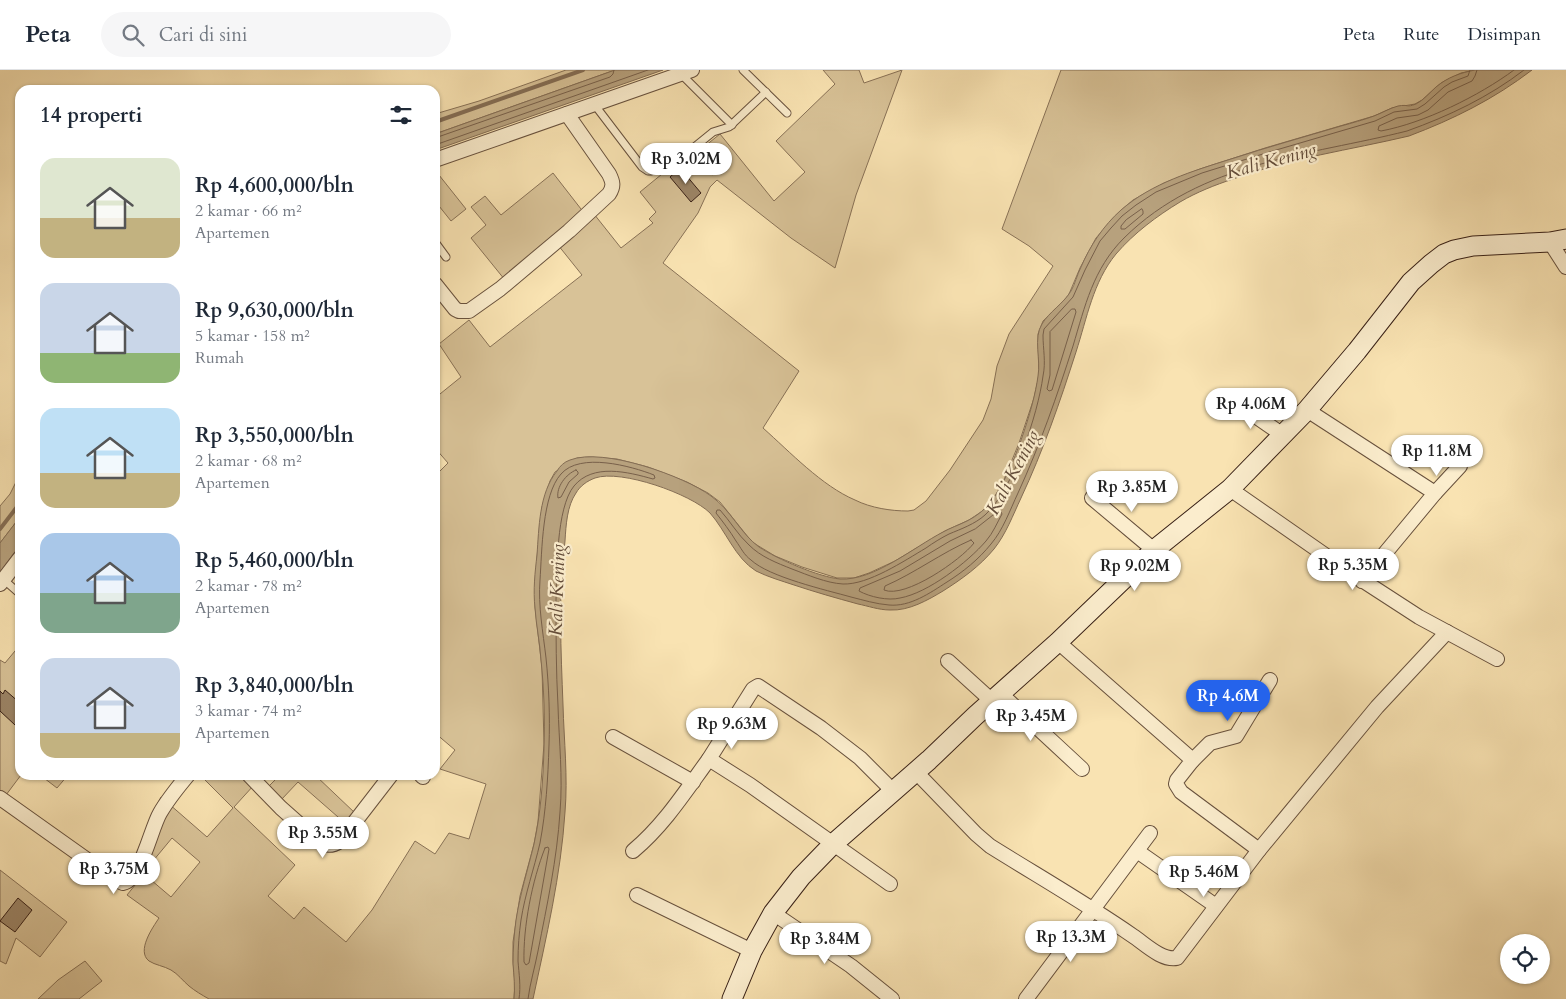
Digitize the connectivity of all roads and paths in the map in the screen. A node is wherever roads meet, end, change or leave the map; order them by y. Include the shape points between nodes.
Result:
1 (743, 70) edge
2 (686, 72) edge
3 (766, 92) junction
4 (594, 104) junction
5 (787, 113) dead end
6 (567, 114) junction
7 (732, 125) junction
8 (440, 158) edge
9 (1558, 240) edge
10 (440, 249) edge
11 (446, 257) dead end
12 (1566, 267) edge
13 (440, 293) edge
14 (1235, 402) dead end
15 (1307, 410) junction
16 (1283, 435) junction
17 (1460, 466) dead end
18 (1230, 489) junction
19 (1435, 493) junction
20 (1092, 498) dead end
21 (1154, 550) junction
22 (15, 565) edge
23 (1362, 581) junction
24 (2, 582) edge
25 (15, 591) edge
26 (1447, 632) junction
27 (1058, 642) junction
28 (1497, 659) dead end
29 (948, 660) dead end
30 (1270, 680) dead end
31 (996, 697) junction
32 (613, 737) dead end
33 (709, 759) junction
34 (1192, 761) junction
35 (1082, 769) dead end
36 (916, 772) junction
37 (184, 780) edge
38 (254, 780) edge
39 (386, 780) edge
40 (693, 782) junction
41 (894, 791) junction
42 (0, 798) edge
43 (1150, 833) dead end
44 (833, 844) junction
45 (1259, 850) junction
46 (633, 851) dead end
47 (1136, 851) junction
48 (890, 884) dead end
49 (637, 895) dead end
50 (1216, 906) junction
51 (1093, 909) junction
52 (773, 913) junction
53 (752, 951) junction
54 (732, 999) edge
55 (892, 999) edge
56 (1026, 999) edge

1 - 3 lane
2 - 4 street
2 - 7 lane
3 - 5 lane
3 - 7 lane
4 - 6 street
4 - 7 lane via 648,171 676,162 713,132
6 - 8 street
6 - 13 street via 608,174 613,184 609,194 500,290 469,311 455,309
9 - 12 street
9 - 15 main road via 1473,246 1444,254 1411,282
10 - 11 lane
14 - 16 street
15 - 16 main road
15 - 19 street
16 - 18 main road
17 - 19 street
18 - 21 main road
18 - 23 street
19 - 23 street
20 - 21 street
21 - 27 main road
22 - 24 street
23 - 26 street
24 - 25 lane
26 - 28 street
26 - 45 street via 1377,707
27 - 31 main road
27 - 34 street
29 - 31 street
30 - 34 street via 1236,736 1210,743
31 - 35 street
31 - 36 main road
32 - 40 street
33 - 40 street
33 - 41 street via 758,686 860,758
33 - 44 street
34 - 45 street via 1177,780 1181,792
36 - 41 main road
36 - 51 street via 990,846
37 - 42 street via 159,814 130,880 122,882
38 - 39 street via 316,839 330,846 340,840
40 - 46 street via 669,815
41 - 44 main road
43 - 47 street
44 - 48 street
44 - 52 main road
45 - 50 street
47 - 50 street
47 - 51 street
49 - 53 street
50 - 51 street via 1174,959 1156,952
51 - 56 street
52 - 53 main road
52 - 55 street via 852,966
53 - 54 main road

